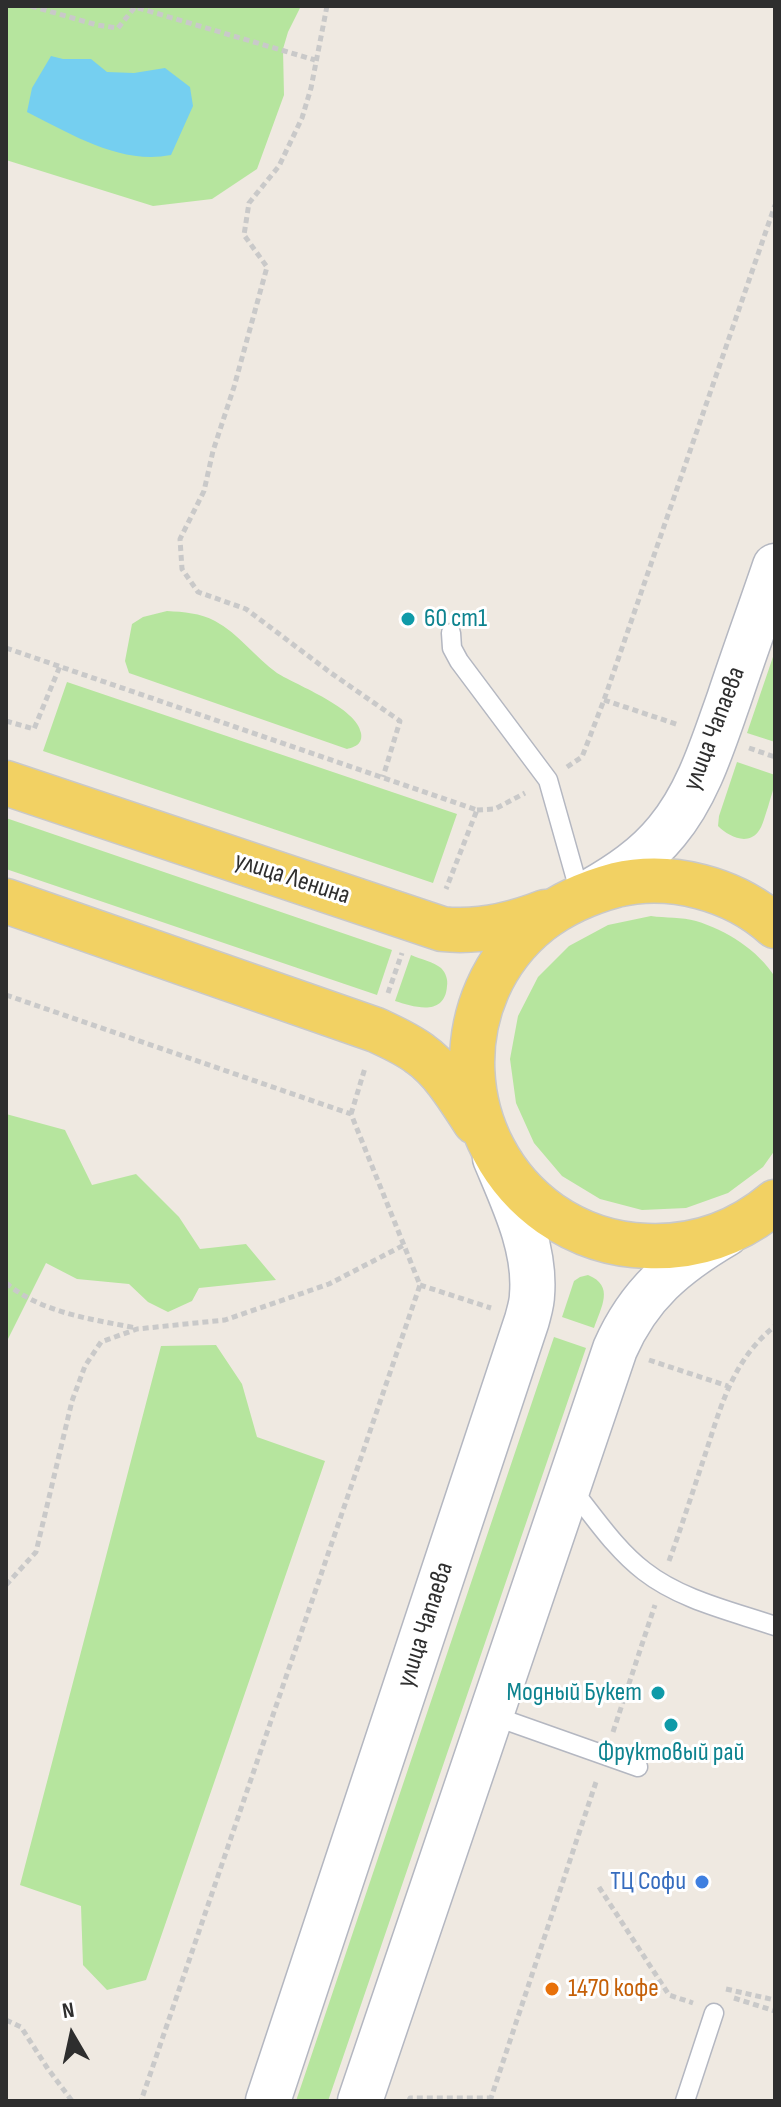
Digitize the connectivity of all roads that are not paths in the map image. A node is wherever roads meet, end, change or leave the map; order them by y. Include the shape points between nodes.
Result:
1 (775, 566) edge
2 (451, 633) dead end
3 (6, 783) edge
4 (581, 897) junction
5 (6, 901) edge
6 (775, 926) edge
7 (492, 1148) junction
8 (775, 1202) edge
9 (775, 1214) edge
10 (734, 1229) junction
11 (568, 1485) junction
12 (775, 1626) edge
13 (491, 1715) junction
14 (638, 1767) dead end
15 (717, 2006) road end
16 (268, 2101) edge
17 (360, 2101) edge
18 (685, 2101) edge

1 - 4 main road, улица Чапаева via 701,775 670,829 626,870
2 - 4 lane via 459,661 548,780
3 - 4 main road, улица Ленина via 442,929 509,924
4 - 6 main road via 624,884 685,883 743,903
4 - 7 main road via 540,920 515,946 494,975 480,1008 472,1043 472,1079 478,1115
5 - 7 main road via 376,1030 423,1055 439,1071
7 - 10 main road via 535,1203 596,1238 666,1247 701,1242
7 - 16 main road, улица Чапаева via 530,1263 527,1320
8 - 10 main road
9 - 10 main road
10 - 11 main road via 658,1283 625,1324
11 - 12 lane via 630,1559 662,1584
11 - 13 main road
13 - 14 lane
13 - 17 main road
15 - 18 lane

